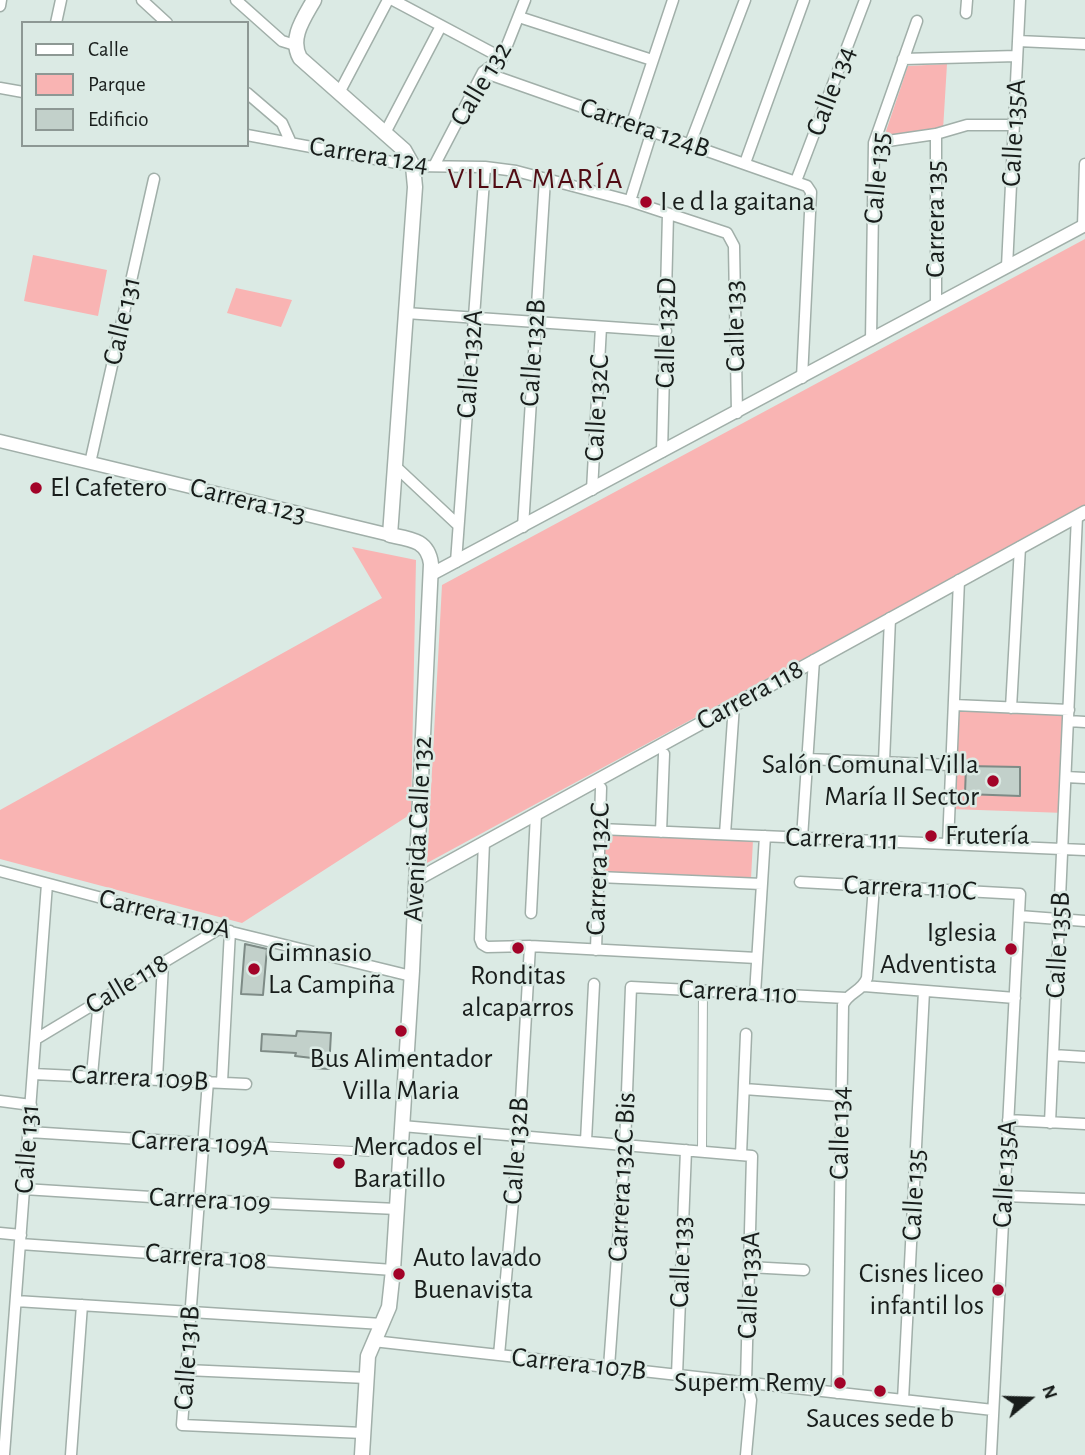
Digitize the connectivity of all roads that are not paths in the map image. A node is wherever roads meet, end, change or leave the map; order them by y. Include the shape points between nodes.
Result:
1 (1, 0) edge
2 (61, 0) edge
3 (142, 0) edge
4 (236, 0) edge
5 (314, 0) edge
6 (321, 0) edge
7 (391, 0) edge
8 (673, 0) edge
9 (745, 0) edge
10 (804, 0) edge
11 (865, 0) edge
12 (967, 0) edge
13 (1020, 0) edge
14 (521, 2) edge
15 (0, 6) edge
16 (966, 13) dead end
17 (519, 17) junction
18 (56, 21) edge
19 (165, 21) edge
20 (917, 22) dead end
21 (442, 26) junction
22 (1018, 41) junction
23 (1085, 44) edge
24 (295, 45) junction
25 (1017, 56) junction
26 (502, 58) junction
27 (903, 59) junction
28 (652, 60) junction
29 (315, 72) junction
30 (483, 72) junction
31 (0, 88) edge
32 (21, 92) edge
33 (339, 93) junction
34 (248, 94) edge
35 (632, 124) junction
36 (1014, 125) junction
37 (652, 131) junction
38 (385, 133) junction
39 (936, 134) junction
40 (248, 135) edge
41 (291, 143) junction
42 (874, 143) junction
43 (690, 144) junction
44 (745, 163) junction
45 (1085, 164) edge
46 (413, 166) junction
47 (434, 166) junction
48 (485, 167) junction
49 (154, 179) dead end
50 (545, 179) junction
51 (802, 184) junction
52 (630, 201) junction
53 (668, 214) junction
54 (1084, 225) edge
55 (732, 239) joint
56 (1007, 267) junction
57 (936, 305) junction
58 (406, 313) junction
59 (474, 318) junction
60 (535, 322) junction
61 (601, 327) junction
62 (666, 331) junction
63 (871, 341) junction
64 (802, 378) junction
65 (737, 413) junction
66 (0, 441) edge
67 (662, 452) junction
68 (90, 463) junction
69 (395, 466) junction
70 (592, 490) junction
71 (1081, 514) edge
72 (458, 524) junction
73 (523, 527) junction
74 (390, 535) junction
75 (1020, 547) junction
76 (456, 562) junction
77 (430, 575) junction
78 (958, 580) junction
79 (890, 618) junction
80 (814, 660) junction
81 (1071, 666) junction
82 (1085, 666) edge
83 (734, 705) junction
84 (954, 705) junction
85 (1011, 708) junction
86 (1069, 716) junction
87 (1085, 722) edge
88 (664, 754) dead end
89 (808, 759) junction
90 (884, 762) junction
91 (951, 765) junction
92 (1066, 777) junction
93 (1085, 779) edge
94 (601, 788) dead end
95 (536, 814) junction
96 (600, 829) junction
97 (661, 832) junction
98 (725, 835) junction
99 (765, 836) junction
100 (802, 838) junction
101 (484, 842) junction
102 (948, 844) junction
103 (1063, 849) junction
104 (1085, 850) edge
105 (0, 871) edge
106 (598, 877) junction
107 (416, 880) junction
108 (800, 882) dead end
109 (47, 884) junction
110 (762, 884) junction
111 (874, 886) junction
112 (1020, 894) joint
113 (531, 913) dead end
114 (1019, 916) junction
115 (1060, 920) junction
116 (1085, 921) edge
117 (225, 930) junction
118 (530, 946) junction
119 (596, 950) junction
120 (757, 958) junction
121 (163, 964) junction
122 (411, 976) junction
123 (594, 984) dead end
124 (631, 986) joint
125 (864, 986) junction
126 (703, 991) junction
127 (924, 991) junction
128 (755, 994) junction
129 (846, 998) junction
130 (1015, 998) junction
131 (99, 1000) junction
132 (746, 1034) dead end
133 (36, 1039) junction
134 (1053, 1055) junction
135 (1085, 1057) edge
136 (33, 1073) junction
137 (92, 1075) junction
138 (157, 1078) junction
139 (208, 1081) junction
140 (222, 1082) junction
141 (246, 1084) dead end
142 (744, 1089) junction
143 (840, 1096) junction
144 (0, 1101) edge
145 (31, 1105) junction
146 (1008, 1120) junction
147 (1050, 1123) junction
148 (1085, 1124) edge
149 (402, 1126) junction
150 (29, 1132) junction
151 (519, 1135) junction
152 (586, 1141) junction
153 (203, 1143) junction
154 (625, 1145) junction
155 (686, 1150) junction
156 (702, 1151) junction
157 (372, 1152) dead end
158 (747, 1155) junction
159 (24, 1189) junction
160 (1004, 1196) junction
161 (1085, 1199) edge
162 (199, 1200) junction
163 (397, 1209) junction
164 (0, 1233) edge
165 (20, 1239) junction
166 (195, 1256) junction
167 (749, 1267) junction
168 (393, 1270) junction
169 (804, 1270) dead end
170 (16, 1301) junction
171 (82, 1305) junction
172 (191, 1311) junction
173 (382, 1324) junction
174 (373, 1341) junction
175 (499, 1355) junction
176 (609, 1367) junction
177 (186, 1370) junction
178 (677, 1375) junction
179 (367, 1378) junction
180 (746, 1382) junction
181 (837, 1393) junction
182 (904, 1400) junction
183 (993, 1410) junction
184 (4, 1416) edge
185 (363, 1433) junction
186 (4, 1455) edge
187 (71, 1455) edge
188 (362, 1455) edge
189 (746, 1455) edge
190 (991, 1455) edge

1 - 15 street
2 - 18 street
3 - 19 street
4 - 24 street via 282,41
5 - 24 main road
6 - 29 main road via 302,42
7 - 21 street
7 - 33 street
8 - 28 street
9 - 43 street
10 - 44 street
11 - 51 street, Calle 134
12 - 16 street
13 - 22 street, Calle 135A
14 - 17 street, Calle 132
17 - 26 street, Calle 132
17 - 28 street
20 - 27 street, Calle 135
21 - 26 street
21 - 38 street
22 - 23 street
22 - 25 street, Calle 135A
24 - 29 main road via 300,58
25 - 27 street
25 - 36 street, Calle 135A
26 - 30 street, Calle 132
27 - 42 street, Calle 135
28 - 35 street
29 - 33 main road
30 - 35 street, Carrera 124B
30 - 47 street, Calle 132
31 - 32 street
33 - 38 main road
34 - 41 street via 282,123
35 - 37 street, Carrera 124B
36 - 39 street via 967,125
36 - 56 street, Calle 135A
37 - 43 street, Carrera 124B
37 - 52 street
38 - 46 main road
39 - 42 street
39 - 57 street, Carrera 135
40 - 41 street, Carrera 124
41 - 46 street, Carrera 124
42 - 63 street, Calle 135
43 - 44 street, Carrera 124B
44 - 51 street, Carrera 124B
45 - 54 street
46 - 47 street, Carrera 124
46 - 58 main road
47 - 48 street, Carrera 124
48 - 50 street, Carrera 124
48 - 59 street, Calle 132A
49 - 68 street, Calle 131
50 - 52 street, Carrera 124
50 - 60 street, Calle 132B
51 - 64 street, Calle 134 via 811,192
52 - 53 street, Carrera 124
53 - 55 street, Carrera 124 via 727,233
53 - 62 street, Calle 132D
54 - 56 street
55 - 65 street, Calle 133
56 - 57 street
57 - 63 street
58 - 59 street
58 - 69 main road
59 - 60 street
59 - 72 street, Calle 132A
60 - 61 street
60 - 73 street, Calle 132B
61 - 62 street
61 - 70 street, Calle 132C
62 - 67 street, Calle 132D
63 - 64 street
64 - 65 street
65 - 67 street
66 - 68 street, Carrera 123
67 - 70 street
68 - 74 street, Carrera 123
69 - 72 street
69 - 74 main road
70 - 73 street
71 - 75 street, Carrera 118
71 - 81 street, Calle 135B
72 - 76 street, Calle 132A
73 - 76 street
74 - 77 main road, Carrera 123 via 423,544 430,555
75 - 78 street, Carrera 118
75 - 85 street
76 - 77 street
77 - 107 main road, Avenida Calle 132
78 - 79 street, Carrera 118
78 - 84 street
79 - 80 street, Carrera 118
79 - 90 street
80 - 83 street, Carrera 118
80 - 89 street
81 - 82 street
81 - 86 street, Calle 135B
83 - 95 street, Carrera 118
83 - 98 street
84 - 85 street
84 - 91 street
85 - 86 street
86 - 87 street
86 - 92 street, Calle 135B
88 - 97 street
89 - 90 street
89 - 100 street
90 - 91 street
91 - 102 street
92 - 93 street
92 - 103 street, Calle 135B
94 - 96 street, Carrera 132C
95 - 101 street, Carrera 118
95 - 113 street
96 - 97 street, Carrera 111
96 - 106 street, Carrera 132C
97 - 98 street, Carrera 111
98 - 99 street, Carrera 111
99 - 100 street, Carrera 111
99 - 110 street
100 - 102 street, Carrera 111
101 - 107 street, Carrera 118
101 - 118 street via 482,944
102 - 103 street, Carrera 111
103 - 104 street, Carrera 111
103 - 115 street, Calle 135B
105 - 109 street, Carrera 110A
106 - 110 street
106 - 119 street, Carrera 132C
107 - 122 main road, Avenida Calle 132
108 - 111 street, Carrera 110C
109 - 117 street, Carrera 110A
109 - 133 street, Calle 131
110 - 120 street
111 - 112 street, Carrera 110C
111 - 125 street
112 - 114 street, Calle 135A
114 - 115 street
114 - 130 street, Calle 135A
115 - 116 street
115 - 134 street, Calle 135B
117 - 121 street, Calle 118
117 - 122 street, Carrera 110A
117 - 140 street
118 - 119 street
118 - 151 street, Calle 132B
119 - 120 street
120 - 128 street
121 - 131 street, Calle 118
121 - 138 street
122 - 149 main road, Avenida Calle 132
123 - 152 street
124 - 126 street, Carrera 110
124 - 154 street, Carrera 132C Bis
125 - 127 street
125 - 129 street
126 - 128 street, Carrera 110
126 - 156 street
127 - 130 street
127 - 182 street, Calle 135
128 - 129 street, Carrera 110
129 - 143 street, Calle 134
130 - 146 street, Calle 135A
131 - 133 street, Calle 118
131 - 137 street
132 - 142 street, Calle 133A
133 - 136 street, Calle 131
134 - 135 street
134 - 147 street, Calle 135B
136 - 137 street, Carrera 109B
136 - 145 street, Calle 131
137 - 138 street, Carrera 109B
138 - 139 street, Carrera 109B
139 - 140 street, Carrera 109B
139 - 153 street, Calle 131B
140 - 141 street, Carrera 109B
142 - 143 street
142 - 158 street, Calle 133A
143 - 181 street, Calle 134
144 - 145 street
145 - 150 street, Calle 131
146 - 147 street
146 - 160 street, Calle 135A
147 - 148 street
149 - 151 street
149 - 163 main road, Avenida Calle 132
150 - 153 street, Carrera 109A
150 - 159 street, Calle 131
151 - 152 street
151 - 175 street, Calle 132B
152 - 154 street
153 - 157 street, Carrera 109A
153 - 162 street, Calle 131B
154 - 155 street
154 - 176 street, Carrera 132C Bis
155 - 156 street
155 - 178 street, Calle 133
156 - 158 street
158 - 167 street, Calle 133A
159 - 162 street, Carrera 109
159 - 165 street, Calle 131
160 - 161 street
160 - 183 street, Calle 135A
162 - 163 street, Carrera 109
162 - 166 street, Calle 131B
163 - 168 main road, Avenida Calle 132
164 - 165 street, Carrera 108
165 - 166 street, Carrera 108
165 - 170 street, Calle 131
166 - 168 street, Carrera 108
166 - 172 street, Calle 131B
167 - 169 street
167 - 180 street, Calle 133A
168 - 173 main road, Avenida Calle 132
170 - 171 street
170 - 184 street, Calle 131
171 - 172 street
171 - 187 street
172 - 173 street
172 - 177 street, Calle 131B
173 - 174 main road, Avenida Calle 132
174 - 175 street, Carrera 107B
174 - 179 main road, Avenida Calle 132
175 - 176 street, Carrera 107B
176 - 178 street, Carrera 107B
177 - 179 street
177 - 185 street, Calle 131B via 182,1425
178 - 180 street, Carrera 107B
179 - 185 main road, Avenida Calle 132
180 - 181 street, Carrera 107B
180 - 189 street, Calle 133A via 751,1400
181 - 182 street, Carrera 107B
182 - 183 street, Carrera 107B
183 - 190 street, Calle 135A
184 - 186 street, Calle 131
185 - 188 main road, Avenida Calle 132

